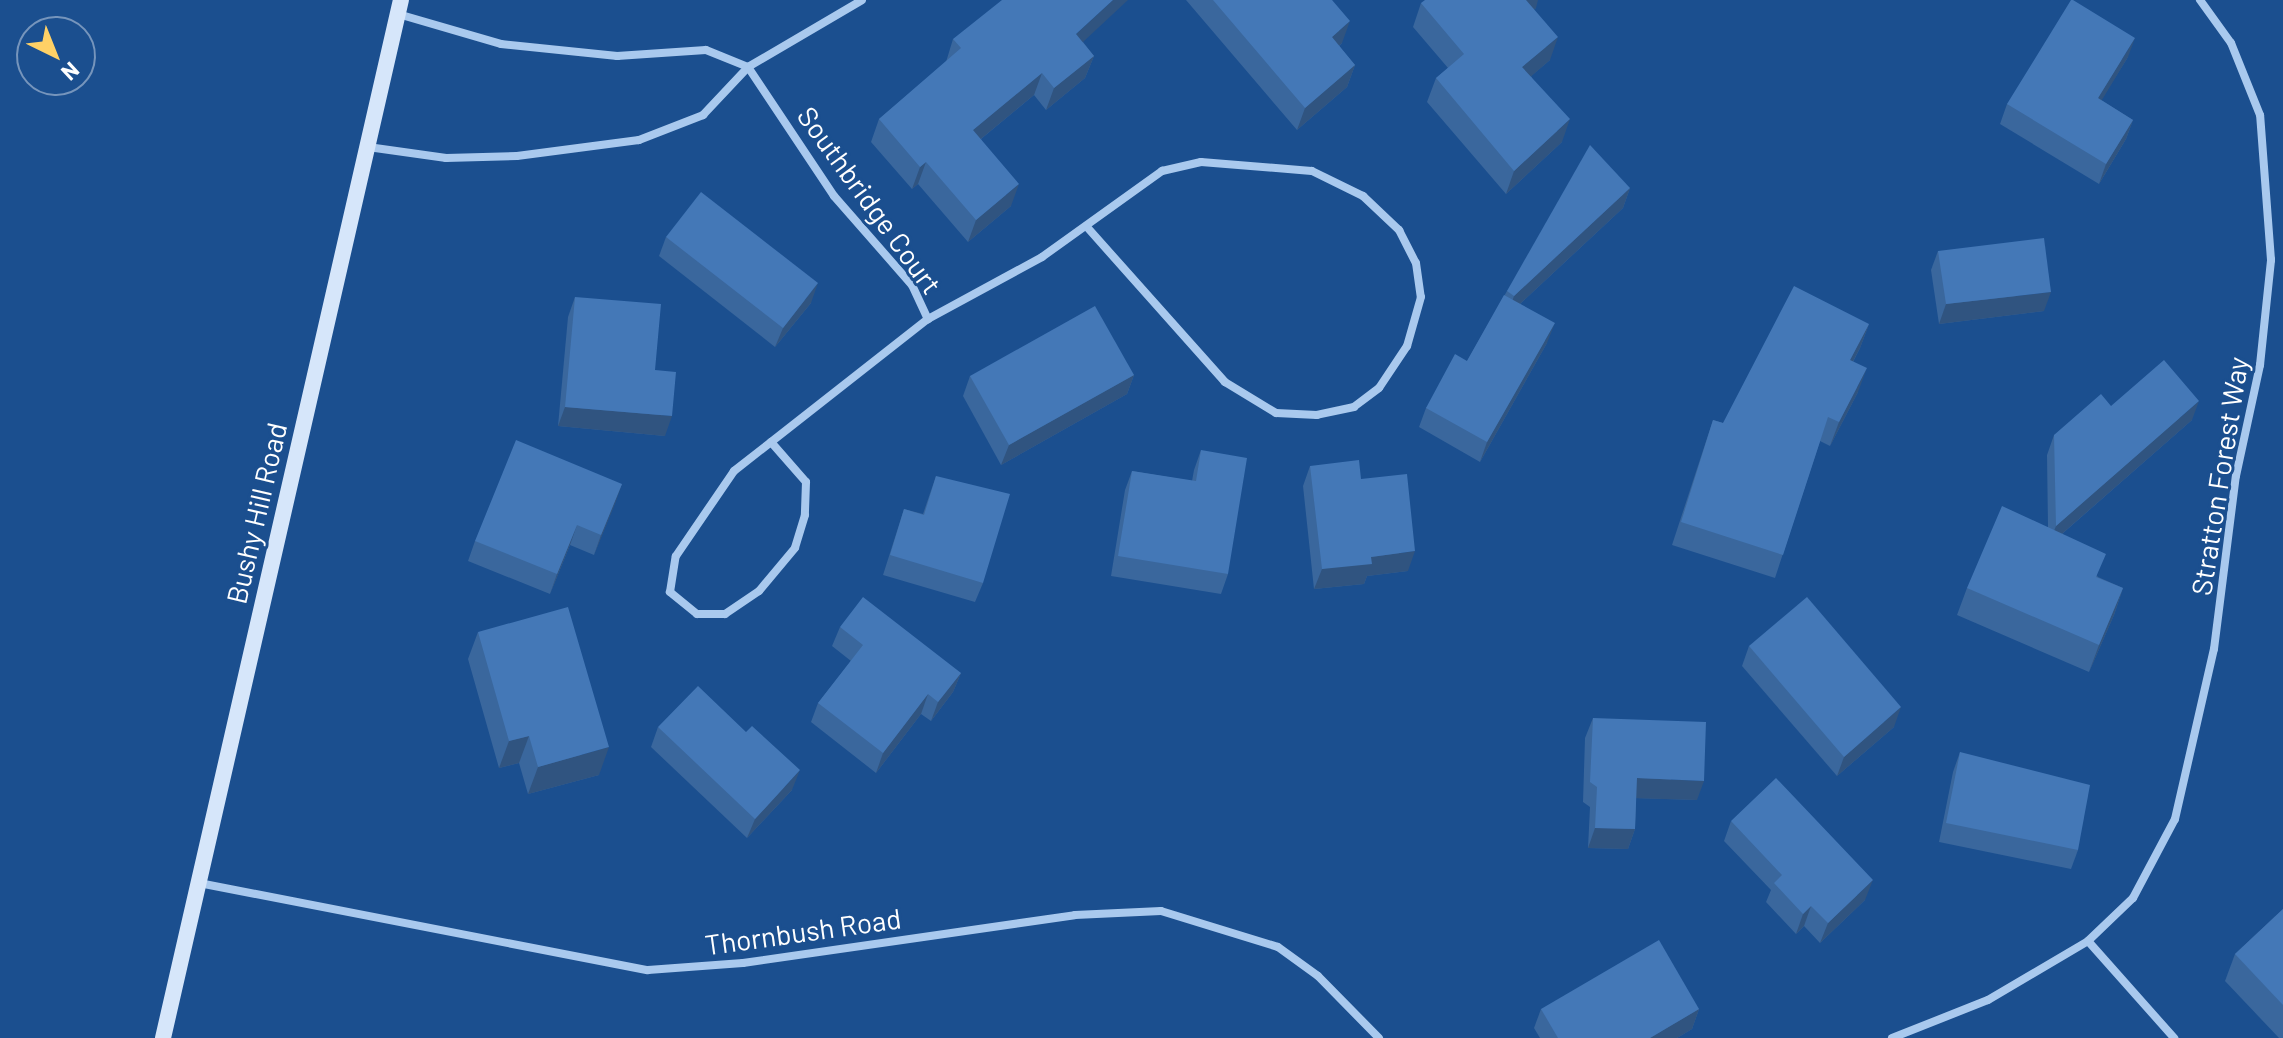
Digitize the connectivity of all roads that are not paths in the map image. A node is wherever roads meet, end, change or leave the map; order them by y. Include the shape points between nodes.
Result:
1 (862, 0) edge
2 (2200, 0) edge
3 (399, 7) edge
4 (748, 67) junction
5 (366, 147) junction
6 (1087, 227) junction
7 (928, 319) junction
8 (771, 442) junction
9 (199, 883) junction
10 (2088, 941) junction
11 (163, 1038) edge
12 (1379, 1038) edge
13 (1892, 1038) edge
14 (2174, 1038) edge

1 - 4 street
2 - 10 street, Stratton Forest Way via 2231,43 2260,115 2271,260 2260,365 2236,476 2214,649 2175,819 2133,898
3 - 4 street via 501,44 617,56 706,50
3 - 5 main road, Bushy Hill Road
4 - 5 street via 703,115 639,140 517,156 446,158
4 - 7 street, Southbridge Court via 834,196 912,285
5 - 9 main road, Bushy Hill Road
6 - 6 street, Southbridge Court via 1162,171 1201,162 1312,171 1363,196 1399,230 1416,263 1421,297 1407,346 1379,388 1354,407 1317,415 1276,413 1225,382
6 - 7 street, Southbridge Court via 987,291
7 - 8 street, Southbridge Court
8 - 8 street, Southbridge Court via 806,482 805,515 795,548 759,591 725,614 697,614 670,592 676,556 734,471
9 - 11 main road, Bushy Hill Road
9 - 12 street, Thornbush Road via 648,970 743,963 1075,915 1161,911 1278,947 1318,976
10 - 13 street, Stratton Forest Way via 1988,1000
10 - 14 street

